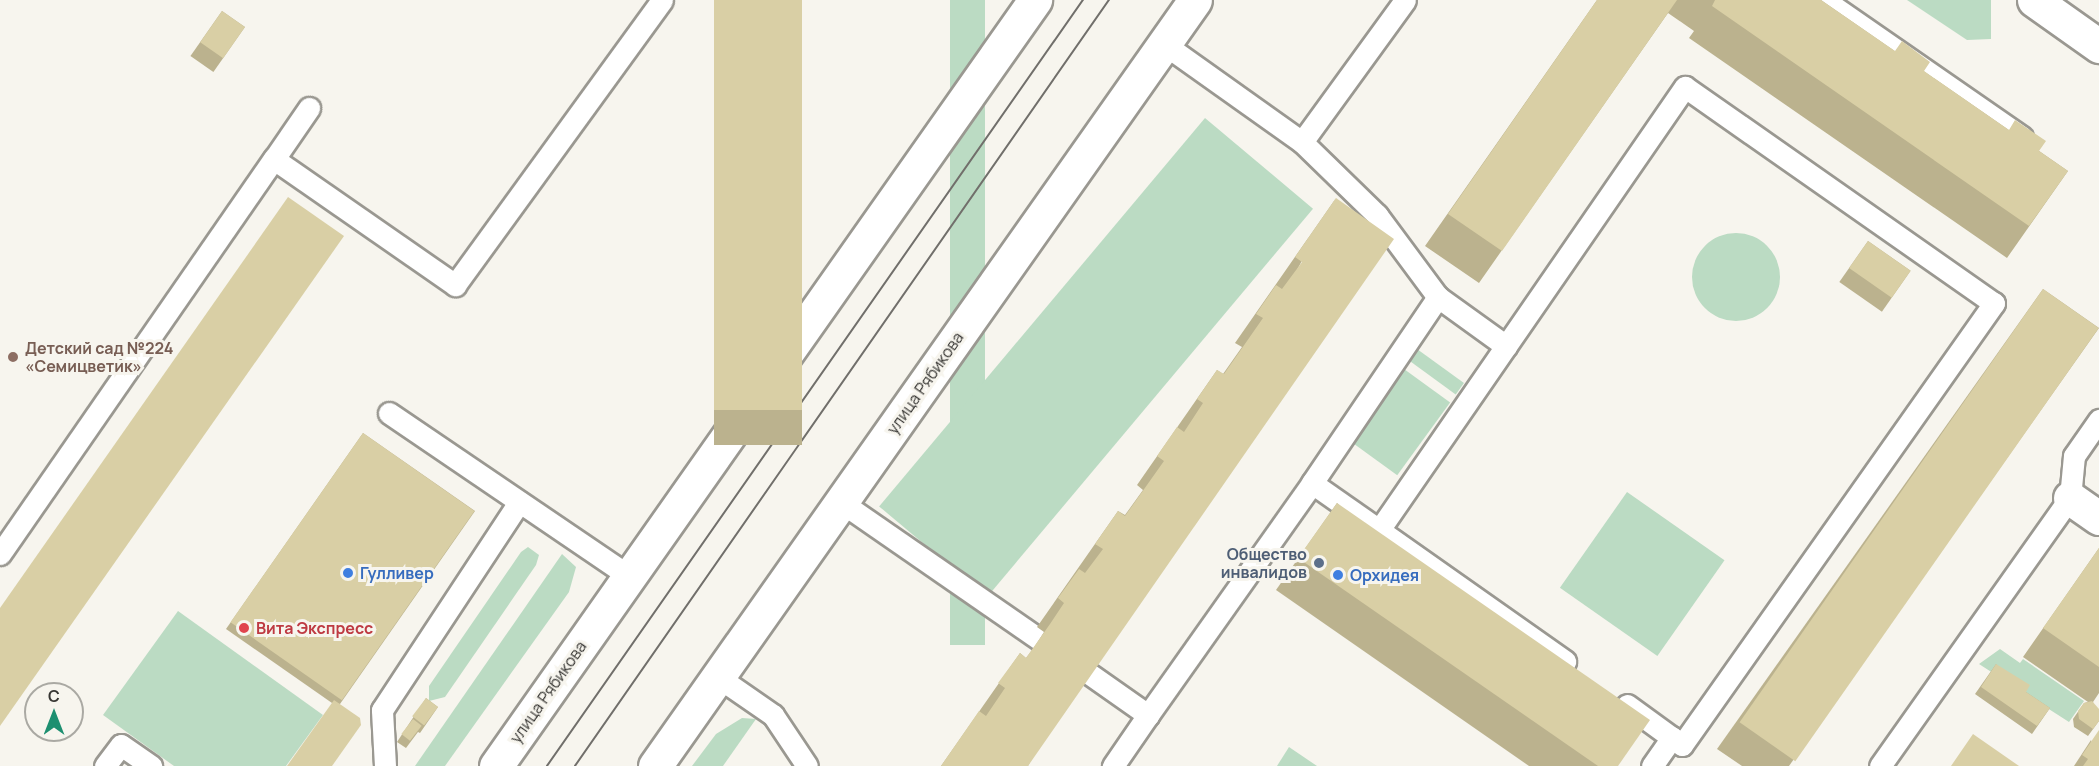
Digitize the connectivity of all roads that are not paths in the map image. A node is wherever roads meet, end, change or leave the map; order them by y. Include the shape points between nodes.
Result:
1 (662, 0) edge
2 (1035, 0) edge
3 (1195, 0) edge
4 (1405, 0) edge
5 (1824, 0) edge
6 (2046, 3) edge
7 (1164, 44) junction
8 (2099, 45) edge
9 (309, 108) dead end
10 (2022, 137) edge
11 (1302, 142) junction
12 (274, 159) junction
13 (1438, 297) junction
14 (1506, 346) junction
15 (389, 412) dead end
16 (2099, 420) edge
17 (1311, 483) junction
18 (2070, 498) junction
19 (519, 502) junction
20 (841, 502) junction
21 (2099, 518) edge
22 (1378, 530) junction
23 (0, 554) edge
24 (630, 576) junction
25 (1039, 639) edge
26 (1091, 675) edge
27 (1584, 675) edge
28 (718, 677) junction
29 (1613, 696) edge
30 (1148, 715) junction
31 (1672, 737) junction
32 (105, 766) edge
33 (151, 766) edge
34 (385, 766) edge
35 (496, 766) edge
36 (655, 766) edge
37 (807, 766) edge
38 (1113, 766) edge
39 (1652, 766) edge
40 (1880, 766) edge

1 - 12 lane via 455,285
2 - 24 main road, улица Рябикова
3 - 7 main road, улица Рябикова
4 - 11 lane
5 - 10 lane
6 - 8 main road
7 - 11 lane
7 - 20 main road, улица Рябикова
9 - 12 lane
11 - 13 lane via 1377,215
12 - 23 lane
13 - 14 lane
13 - 17 lane
14 - 22 lane
14 - 31 lane via 1685,87 1994,303 1682,745
15 - 19 lane
16 - 18 lane via 2074,456
17 - 22 lane
17 - 30 lane
18 - 21 main road
18 - 40 lane
19 - 24 lane
19 - 34 lane via 382,710
20 - 25 lane
20 - 28 main road, улица Рябикова
22 - 27 lane
24 - 35 main road, улица Рябикова
26 - 30 lane
28 - 36 main road, улица Рябикова
28 - 37 lane via 773,715
29 - 31 lane
30 - 38 lane
31 - 39 lane
32 - 33 lane via 121,745

